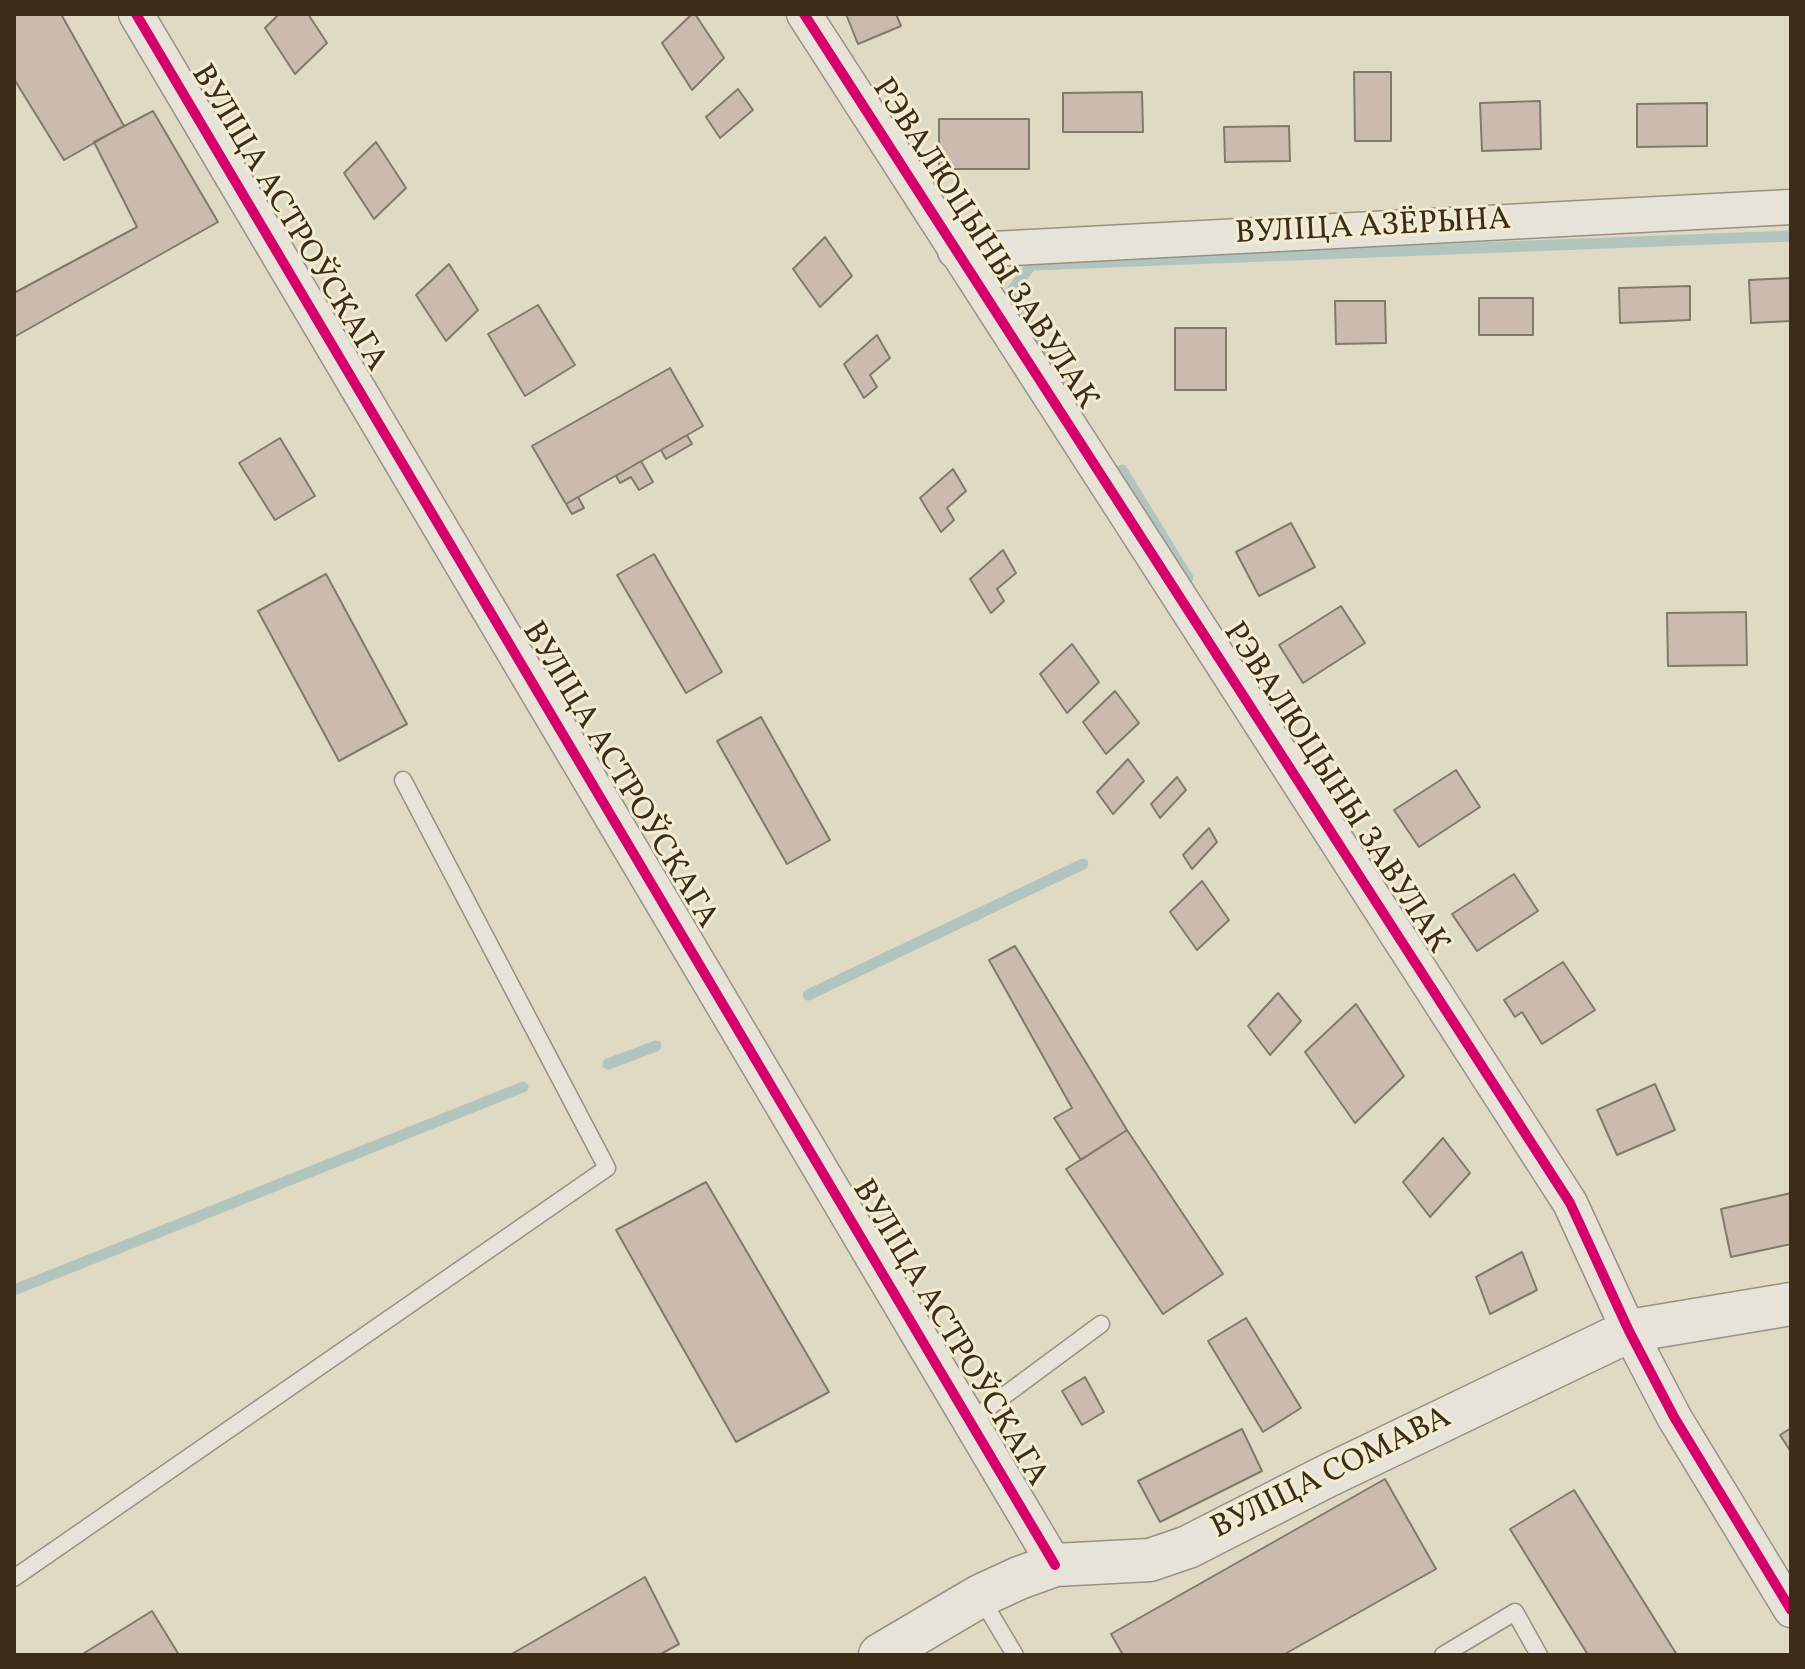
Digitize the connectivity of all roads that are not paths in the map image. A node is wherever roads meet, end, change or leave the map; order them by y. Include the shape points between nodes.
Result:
1 (136, 14) edge
2 (804, 14) edge
3 (1791, 207) edge
4 (955, 251) junction
5 (403, 780) dead end
6 (1791, 1304) edge
7 (1101, 1324) dead end
8 (1629, 1331) junction
9 (970, 1421) junction
10 (1055, 1565) junction
11 (14, 1578) edge
12 (980, 1596) junction
13 (1791, 1610) edge
14 (880, 1655) edge
15 (1015, 1655) edge
16 (1443, 1655) edge
17 (1539, 1655) edge

1 - 9 street, ВУЛІЦА АСТРОЎСКАГА
2 - 4 street, РЭВАЛЮЦЫНЫ ЗАВУЛАК
3 - 4 street, ВУЛІЦА АЗЁРЫНА
4 - 8 street, РЭВАЛЮЦЫНЫ ЗАВУЛАК via 1570,1203
5 - 11 lane via 607,1168
6 - 8 street, ВУЛІЦА СОМАВА
7 - 9 lane
8 - 10 street, ВУЛІЦА СОМАВА via 1188,1547 1150,1560
8 - 13 street, РЭВАЛЮЦЫНЫ ЗАВУЛАК via 1674,1417
9 - 10 street, ВУЛІЦА АСТРОЎСКАГА
10 - 12 street, ВУЛІЦА СОМАВА
12 - 14 street, ВУЛІЦА СОМАВА
12 - 15 lane
16 - 17 lane via 1515,1612

